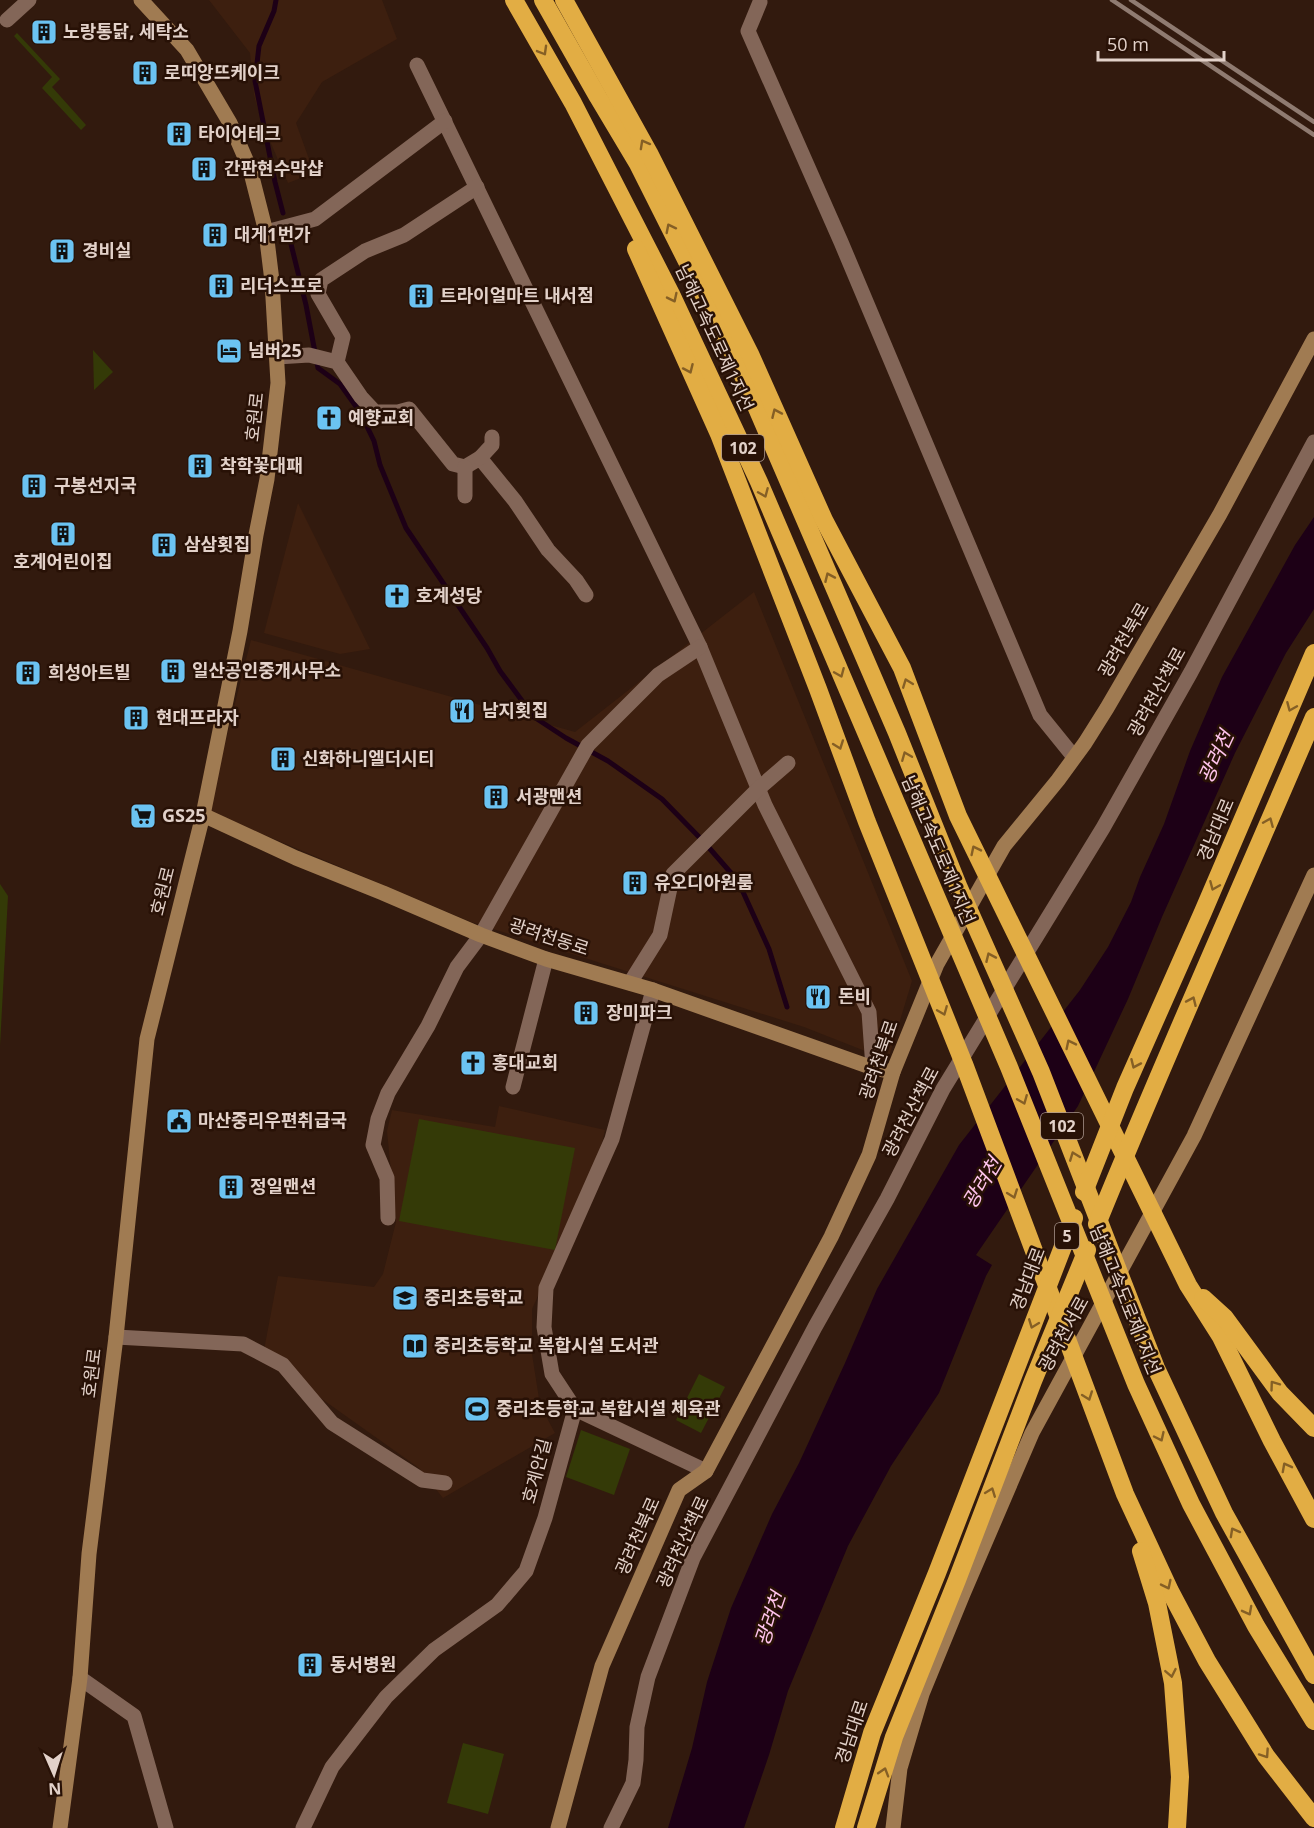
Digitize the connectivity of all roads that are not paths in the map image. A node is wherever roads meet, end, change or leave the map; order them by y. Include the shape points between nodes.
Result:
1 (29, 0) edge
2 (141, 0) edge
3 (514, 0) edge
4 (543, 0) edge
5 (564, 0) edge
6 (760, 2) dead end
7 (7, 20) dead end
8 (417, 65) dead end
9 (573, 103) junction
10 (445, 121) junction
11 (477, 186) junction
12 (266, 232) junction
13 (1314, 339) edge
14 (278, 357) junction
15 (337, 362) junction
16 (492, 437) dead end
17 (1314, 442) edge
18 (480, 458) junction
19 (465, 467) junction
20 (465, 496) dead end
21 (586, 595) dead end
22 (700, 647) junction
23 (1314, 653) edge
24 (1314, 717) edge
25 (1074, 757) junction
26 (788, 763) dead end
27 (758, 789) junction
28 (203, 815) junction
29 (1314, 875) edge
30 (1309, 895) edge
31 (481, 935) junction
32 (546, 958) junction
33 (630, 983) junction
34 (652, 990) junction
35 (873, 1068) junction
36 (893, 1071) junction
37 (513, 1087) dead end
38 (388, 1218) dead end
39 (1188, 1285) junction
40 (116, 1337) junction
41 (575, 1409) junction
42 (1314, 1428) edge
43 (706, 1471) junction
44 (446, 1483) dead end
45 (1125, 1494) junction
46 (1314, 1519) edge
47 (1314, 1675) edge
48 (80, 1678) junction
49 (1314, 1721) edge
50 (1314, 1818) edge
51 (60, 1828) edge
52 (166, 1828) edge
53 (303, 1828) edge
54 (558, 1828) edge
55 (611, 1828) edge
56 (844, 1828) edge
57 (866, 1828) edge
58 (893, 1828) edge
59 (1177, 1828) edge

1 - 7 street
2 - 12 street, 호원로 via 187,50 230,123 250,169
3 -> 9 highway, 남해고속도로제1지선 / 102
47 -> 4 highway, 남해고속도로제1지선 / 102 via 1224,1513 1156,1368 1041,1072 734,355 638,164
39 -> 5 highway via 958,816 902,668 824,520 750,354 654,164
6 - 25 street via 748,31 1040,715
8 - 10 street
9 -> 45 highway via 719,434 964,1064
9 -> 49 highway, 남해고속도로제1지선 / 102 via 671,294 759,482 1023,1101 1136,1384 1191,1504 1256,1626
10 - 11 street
10 - 12 street via 315,219
11 - 15 street via 404,235 365,251 321,280 318,294 343,337
11 - 22 street
12 - 14 street, 호원로
13 - 25 street, 광려천북로 via 1220,514 1107,708
14 - 15 street via 309,355
14 - 28 street, 호원로 via 267,479
15 - 19 street via 375,412 409,409 453,464
16 - 18 street via 492,445
17 - 55 street, 광려천산책로 via 1103,828 943,1089 693,1558 648,1677 637,1727 633,1783
18 - 19 street
18 - 21 street
19 - 20 street
22 - 27 street
22 - 31 street via 658,675 588,745
23 -> 56 highway, 경남대로 / 5 via 1125,1088 872,1733
57 -> 24 highway, 5 via 894,1737 1033,1381 1148,1098
25 - 36 street, 광려천북로 via 1004,846 937,964
26 - 27 street
27 - 33 street via 673,874 660,935
27 - 35 street via 869,1012
28 - 31 street, 광려천동로
28 - 40 street, 호원로 via 147,1039
29 - 30 street, 광려천서로
30 - 58 street, 광려천서로 via 1194,1136 1032,1433 922,1694 900,1768
31 - 32 street, 광려천동로
31 - 38 street via 457,967 388,1093 378,1119 373,1145 387,1179
32 - 33 street, 광려천동로
32 - 37 street
33 - 34 street, 광려천동로
34 - 35 street, 광려천동로
34 - 41 street via 612,1139 546,1288 544,1327 552,1374
35 - 36 street, 광려천동로
36 - 43 street, 광려천북로 via 865,1165 831,1237
42 -> 39 highway via 1280,1393 1225,1317
46 -> 39 highway via 1221,1337
40 - 44 street via 243,1344 284,1365 332,1424 422,1479
40 - 48 street, 호원로 via 89,1554
41 - 43 street
41 - 53 street, 호계안길 via 526,1571 497,1605 434,1650 386,1697 332,1767
43 - 54 street, 광려천북로 via 679,1490 602,1666
45 -> 50 highway via 1207,1661 1266,1756
45 -> 59 highway via 1157,1603 1173,1683 1180,1777
48 - 51 street, 호원로
48 - 52 street via 134,1716

